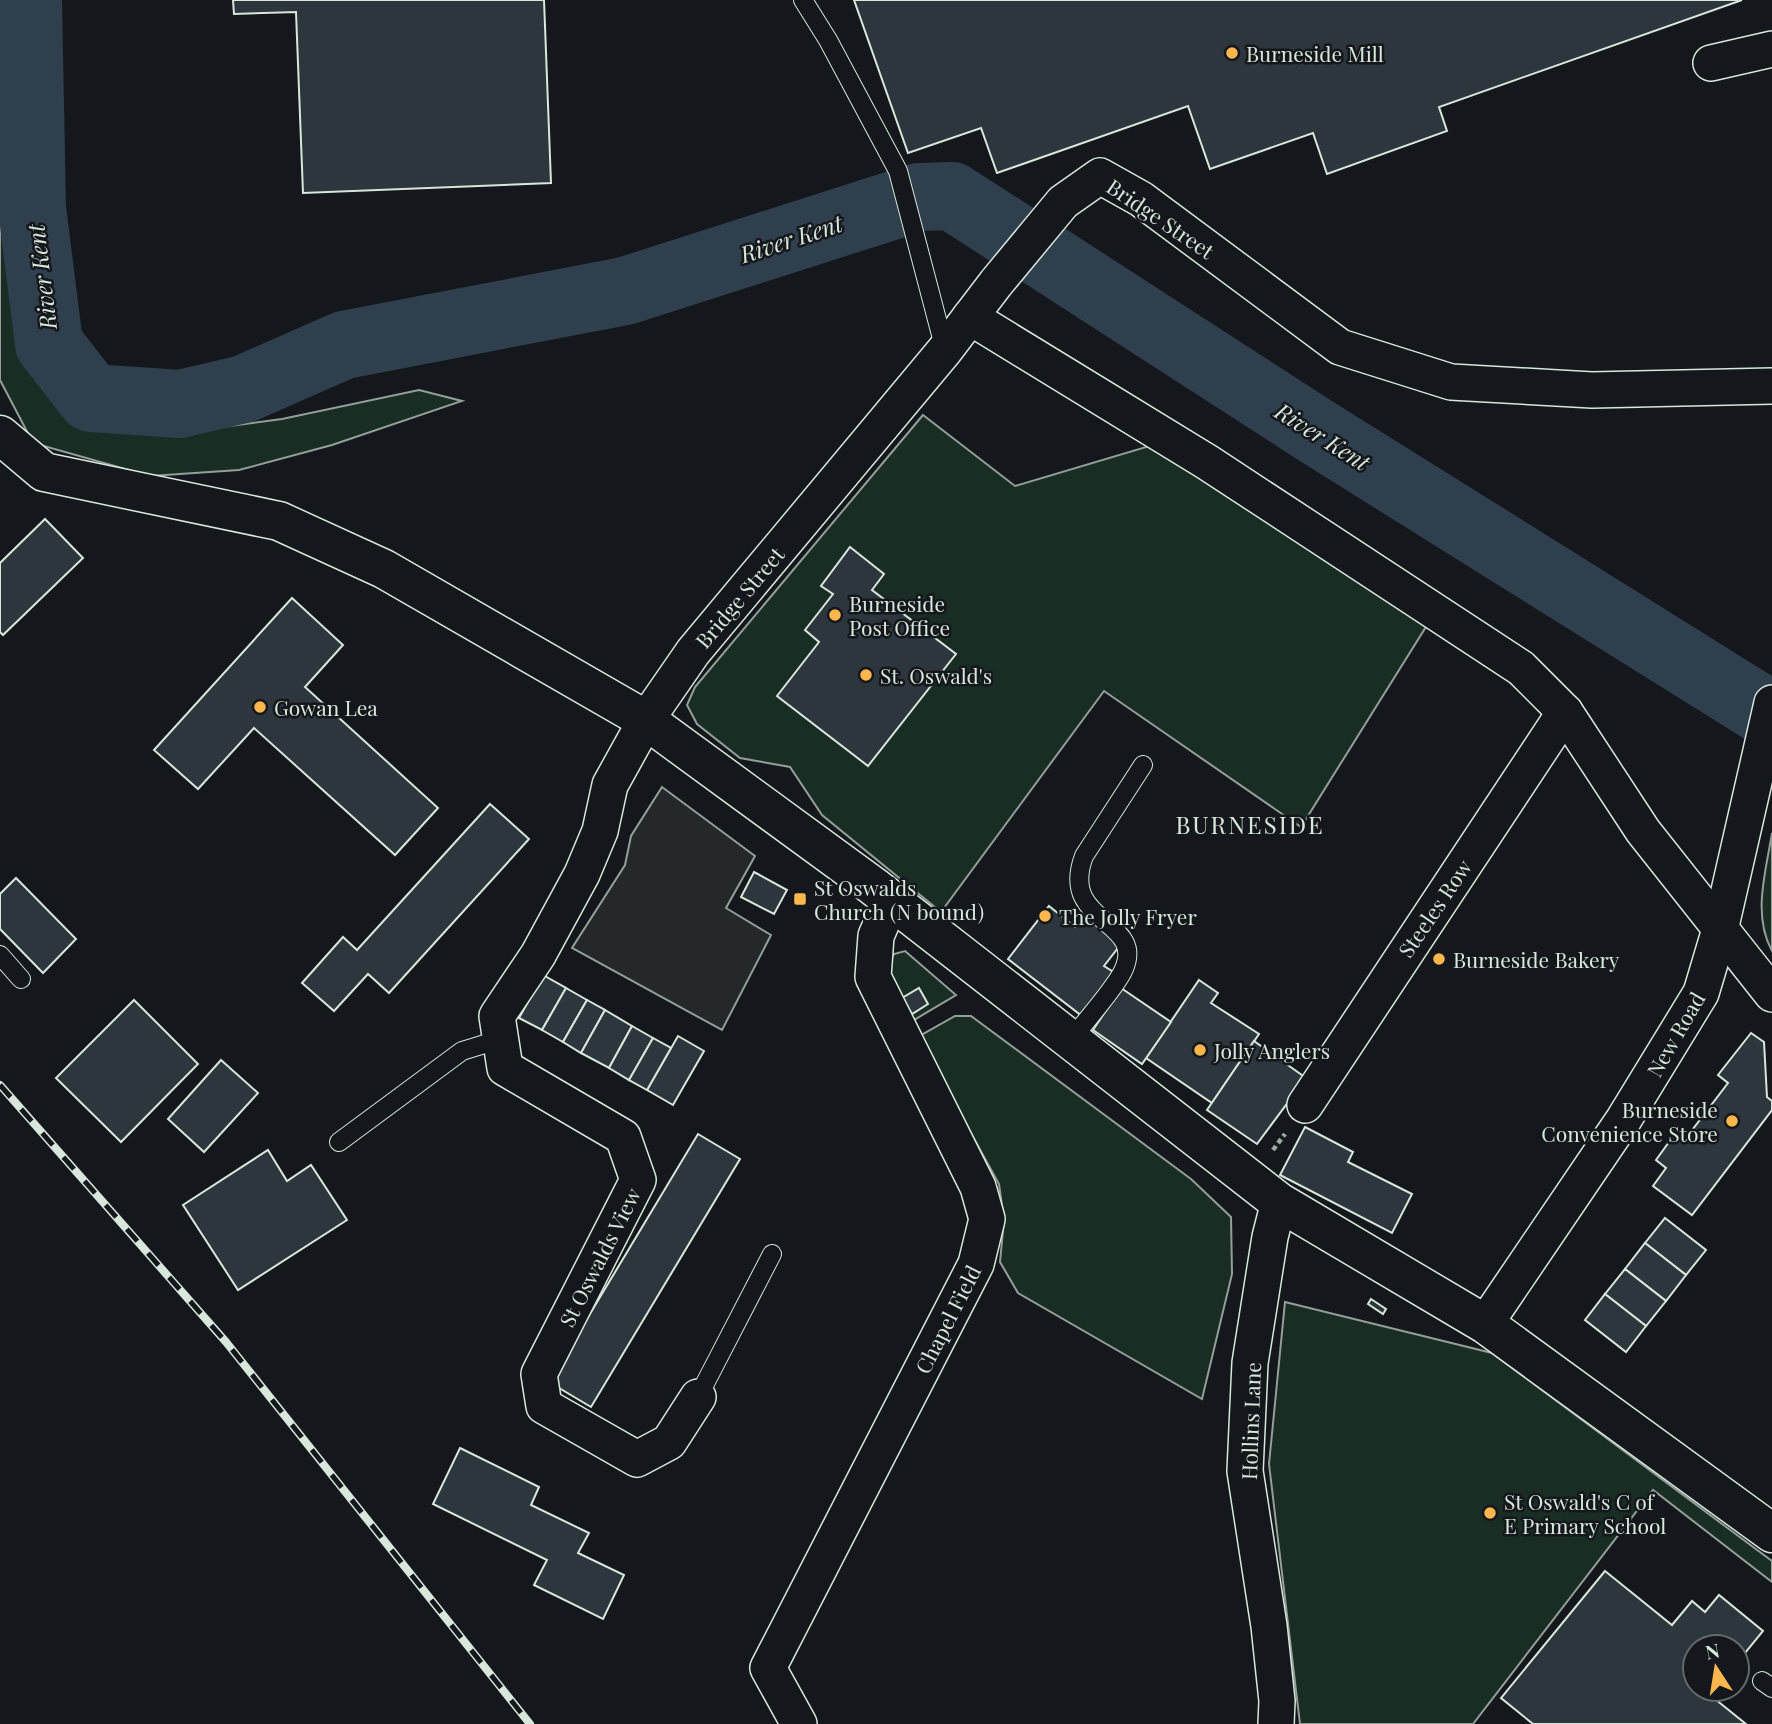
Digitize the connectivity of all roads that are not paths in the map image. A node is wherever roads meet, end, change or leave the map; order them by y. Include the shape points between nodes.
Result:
1 (803, 0) edge
2 (1772, 49) edge
3 (1711, 63) dead end
4 (970, 317) junction
5 (945, 350) junction
6 (1772, 386) edge
7 (0, 435) edge
8 (1772, 703) edge
9 (1564, 712) junction
10 (646, 720) junction
11 (1143, 765) dead end
12 (891, 901) junction
13 (1721, 926) junction
14 (0, 955) edge
15 (21, 979) dead end
16 (1772, 994) edge
17 (501, 1039) junction
18 (1071, 1040) junction
19 (1305, 1105) road end
20 (339, 1142) dead end
21 (1265, 1191) junction
22 (772, 1254) dead end
23 (1485, 1324) junction
24 (698, 1397) joint
25 (1772, 1533) edge
26 (799, 1724) edge
27 (1276, 1724) edge

1 - 5 lane via 898,171
2 - 3 street
4 - 5 street, Bridge Street
4 - 6 street, Bridge Street via 1063,202 1100,176 1141,199 1340,347 1451,382 1592,390
4 - 9 street via 1208,462 1509,660
5 - 10 street, Bridge Street via 693,652
7 - 10 street via 44,472 279,521 384,569
8 - 13 street, New Road
9 - 13 street via 1643,831
9 - 19 street, Steeles Row
10 - 12 street
10 - 17 street, St Oswalds View via 610,785 600,831 582,874 538,955 497,1016
11 - 18 lane via 1080,868 1087,907 1122,935 1126,955 1122,972
12 - 18 street
12 - 26 street, Chapel Field via 876,936 873,977 978,1187 987,1219 976,1264 768,1668
13 - 16 street
13 - 23 street, New Road via 1701,993 1624,1119
14 - 15 lane
17 - 20 lane via 462,1051
17 - 24 street, St Oswalds View via 505,1068 623,1137 638,1180 538,1374 544,1406 637,1458 669,1442
18 - 21 street
21 - 23 street
21 - 27 street, Hollins Lane via 1270,1237 1250,1363 1245,1471 1269,1626
22 - 24 lane
23 - 25 street

